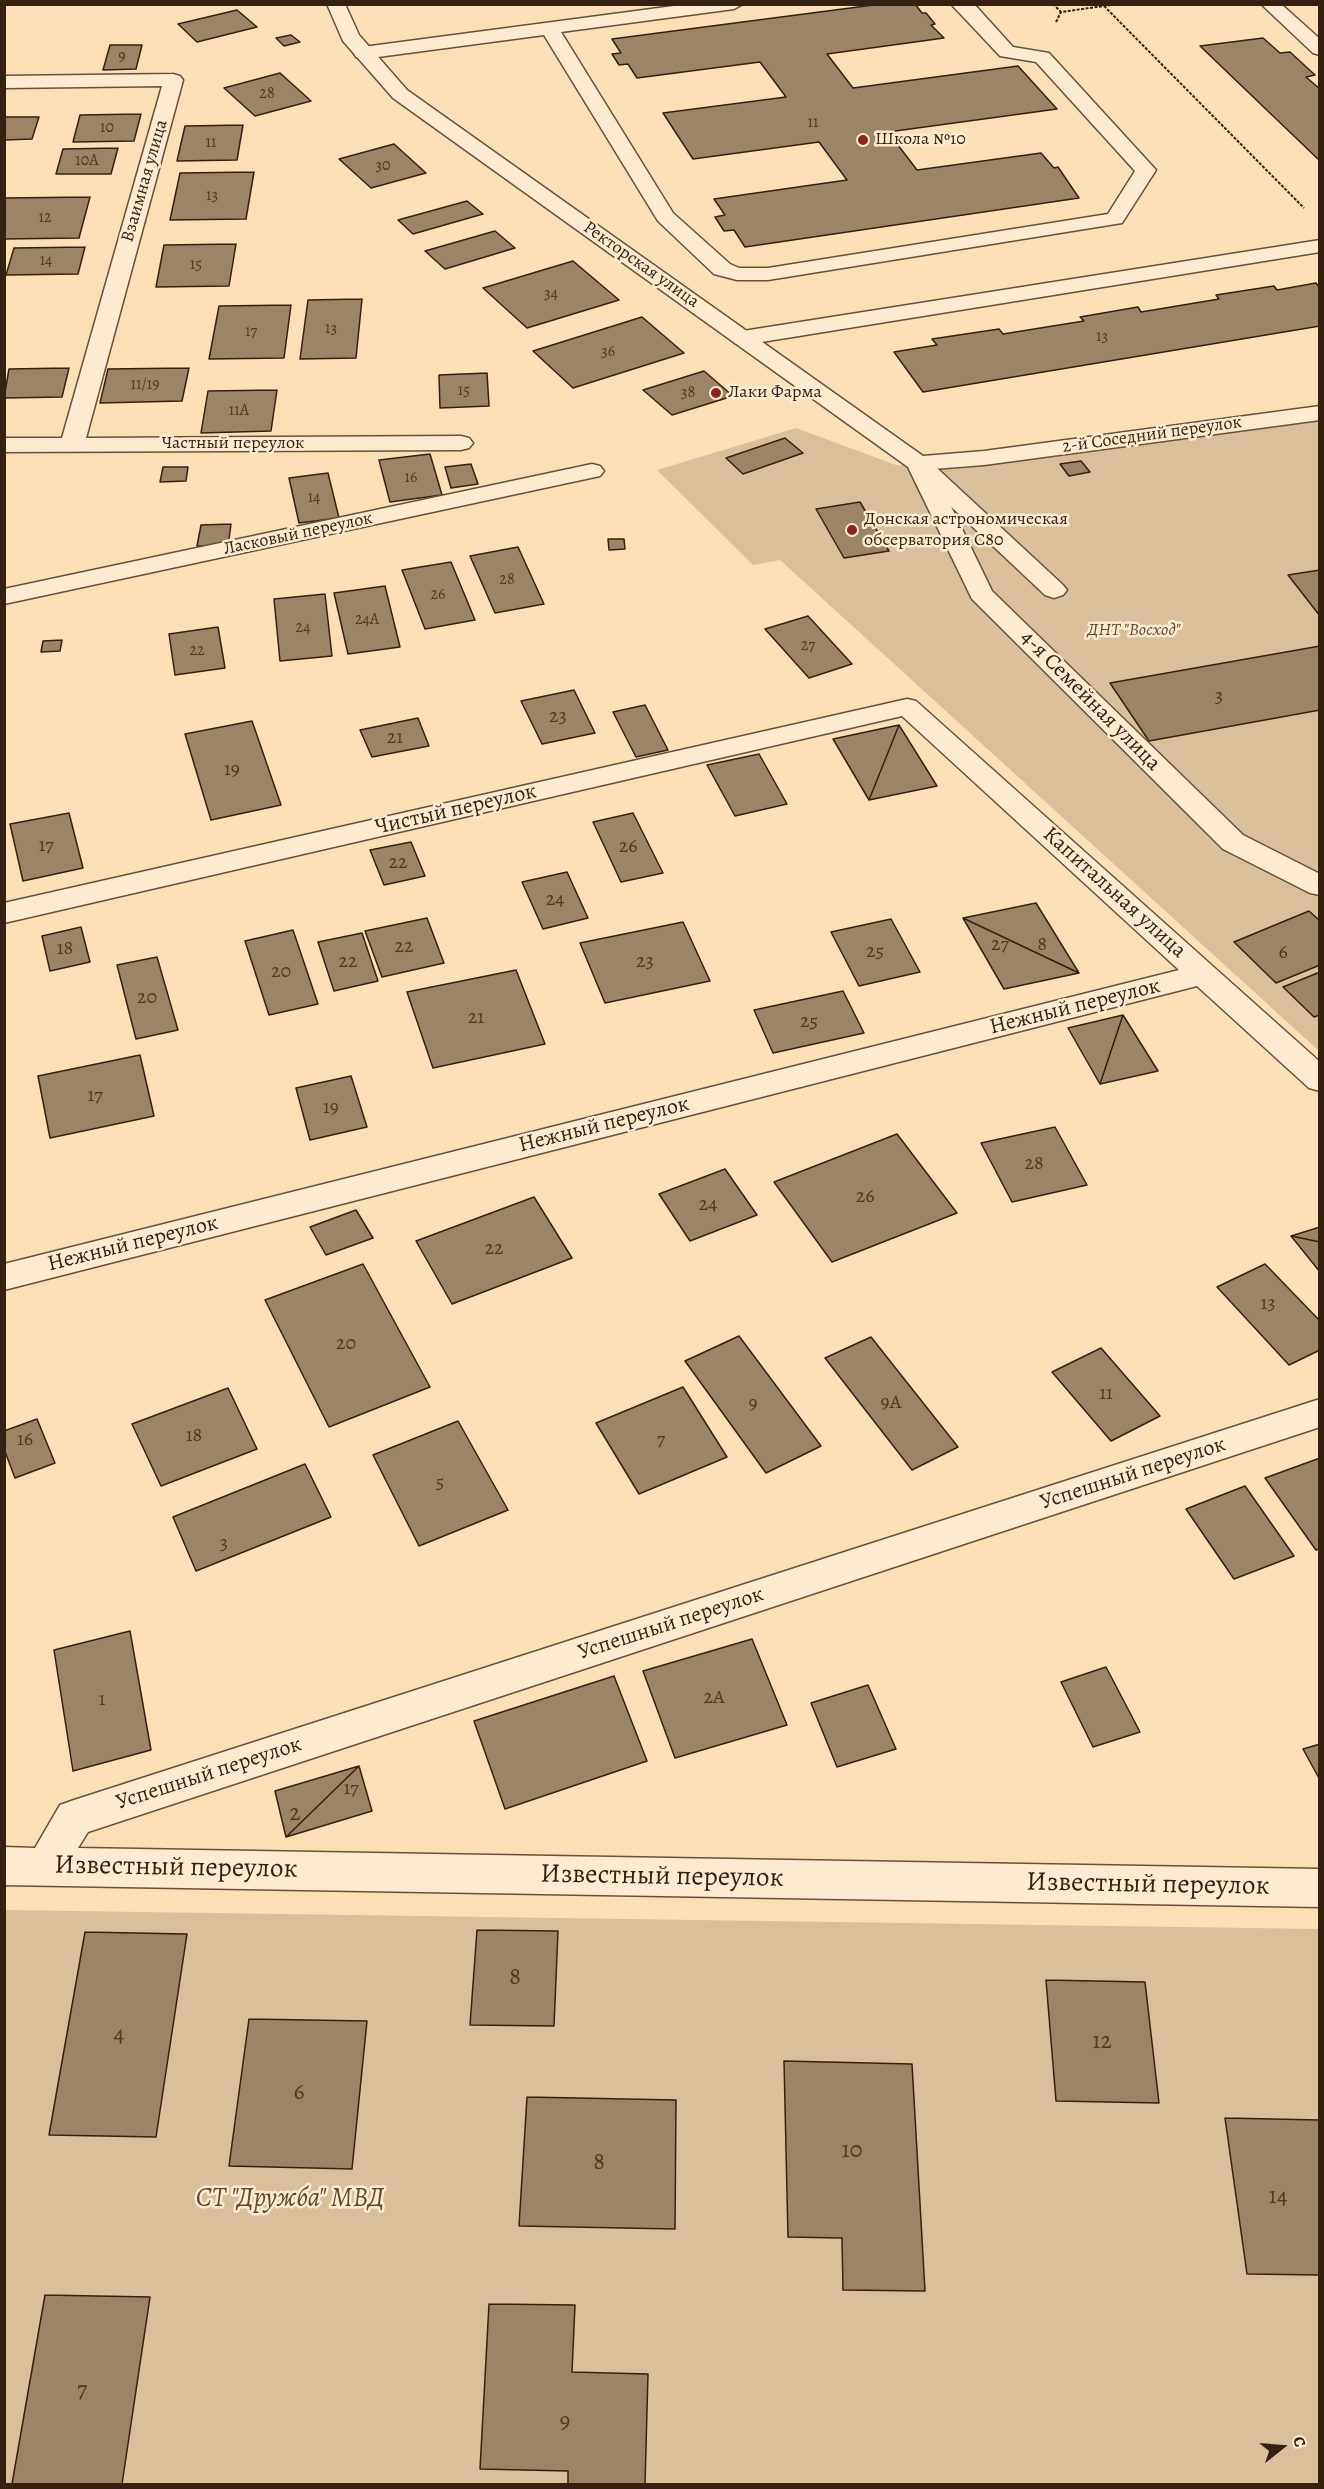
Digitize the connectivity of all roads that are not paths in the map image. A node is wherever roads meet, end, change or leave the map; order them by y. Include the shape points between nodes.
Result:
1 (336, 4) edge
2 (734, 4) edge
3 (960, 4) edge
4 (1270, 4) edge
5 (549, 28) junction
6 (1320, 49) edge
7 (363, 53) junction
8 (4, 82) edge
9 (1320, 246) edge
10 (742, 338) junction
11 (1320, 413) edge
12 (461, 443) dead end
13 (4, 445) edge
14 (72, 445) junction
15 (918, 463) junction
16 (592, 471) dead end
17 (1054, 590) dead end
18 (4, 597) edge
19 (907, 707) joint
20 (1320, 886) edge
21 (4, 913) edge
22 (1203, 974) junction
23 (1320, 1080) edge
24 (4, 1277) edge
25 (1320, 1413) edge
26 (48, 1865) junction
27 (4, 1866) edge
28 (1320, 1888) edge

1 - 7 street, Ректорская улица via 350,37
2 - 5 street
3 - 5 street via 1007,52 1042,57 1146,170 1114,219 768,274 722,269 665,217
4 - 6 street
5 - 7 street
7 - 10 street, Ректорская улица via 400,94
8 - 14 street, Взаимная улица via 173,80
9 - 10 street
10 - 15 street, Ректорская улица
11 - 15 street, 2-й Соседний переулок via 984,458
12 - 14 street, Частный переулок
13 - 14 street, Частный переулок
15 - 17 street, Ректорская улица
15 - 20 street, 4-я Семейная улица via 981,594 1233,842
16 - 18 street, Ласковый переулок
19 - 21 street, Чистый переулок
19 - 22 street, Капитальная улица
22 - 23 street, Капитальная улица
22 - 24 street, Нежный переулок
25 - 26 street, Успешный переулок via 74,1818
26 - 27 street, Известный переулок
26 - 28 street, Известный переулок

